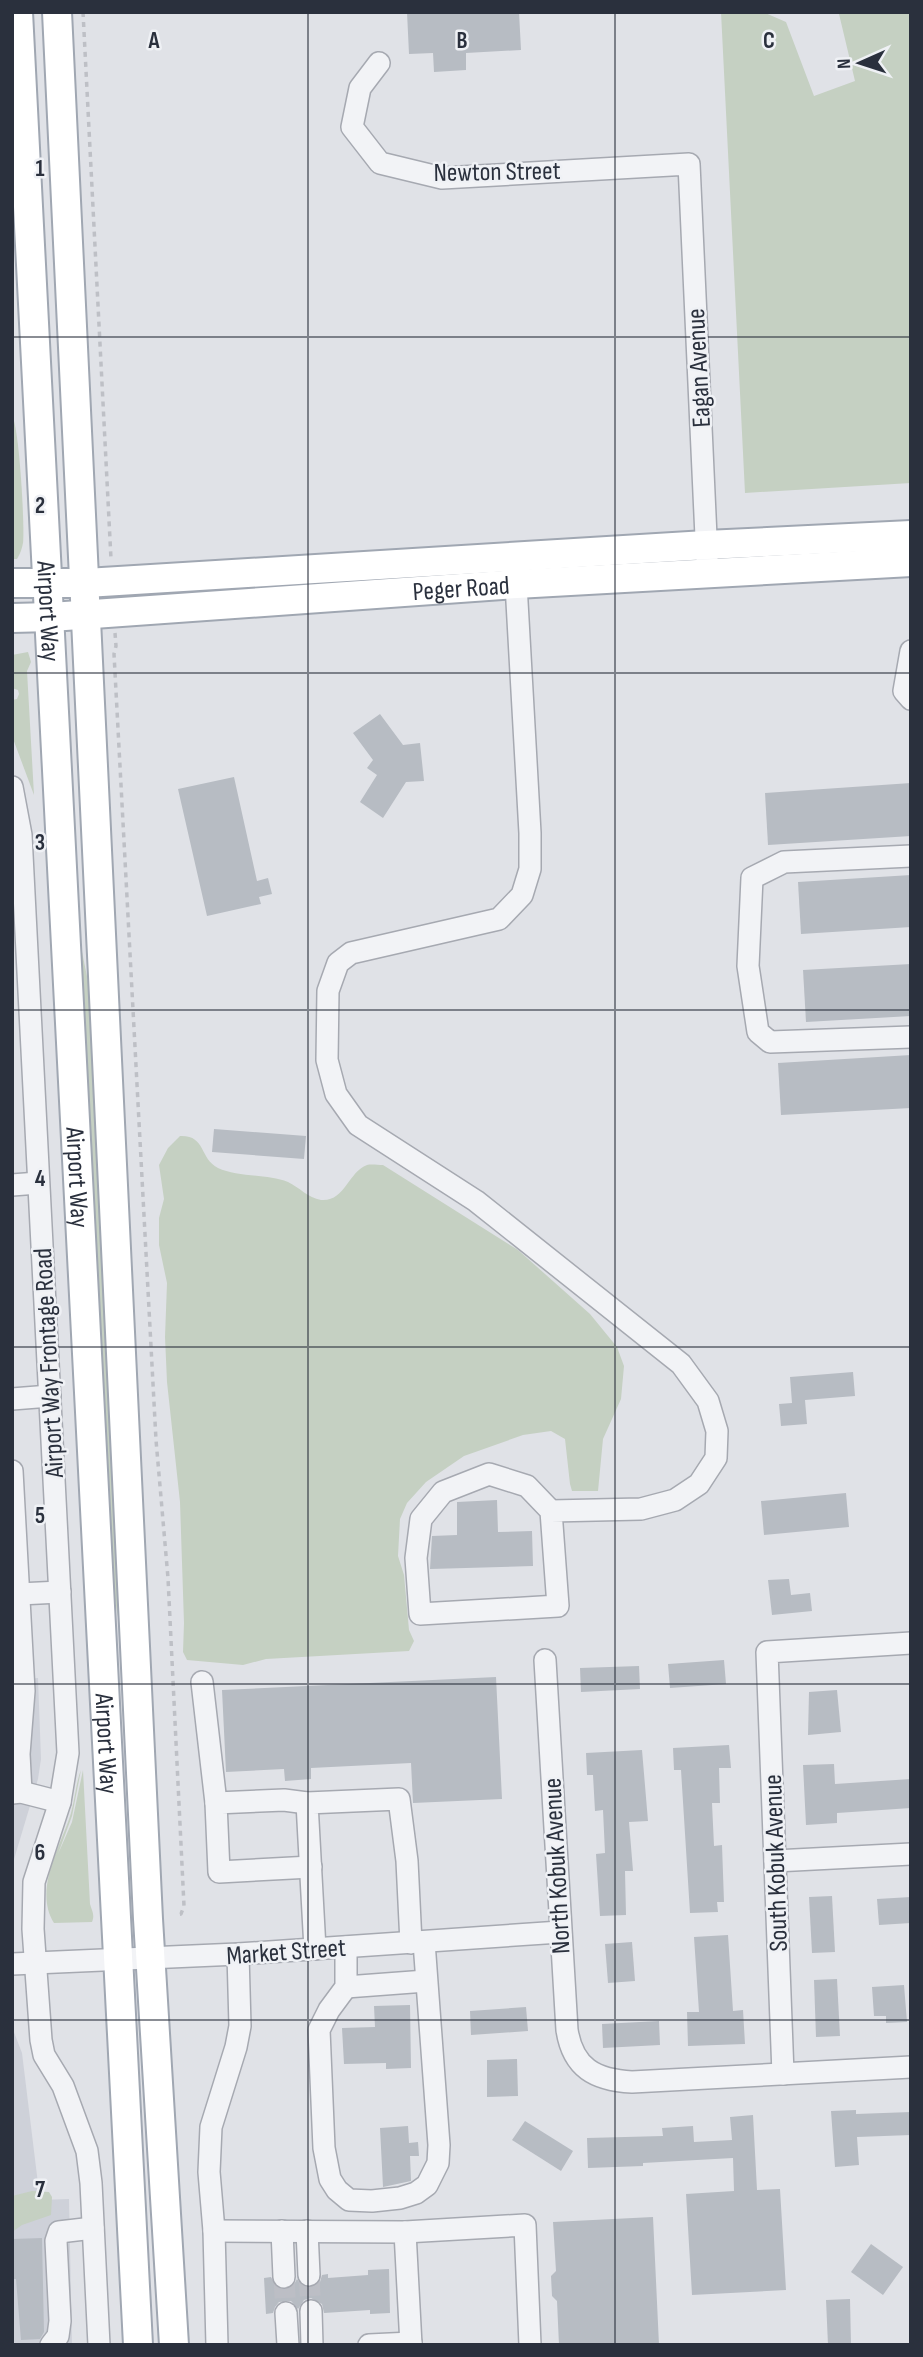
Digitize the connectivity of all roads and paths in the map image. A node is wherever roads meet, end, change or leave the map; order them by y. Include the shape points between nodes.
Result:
1 (18, 12) edge
2 (57, 12) edge
3 (83, 12) edge
4 (379, 62) dead end
5 (689, 164) joint
6 (911, 535) edge
7 (706, 545) junction
8 (911, 562) edge
9 (708, 573) junction
10 (98, 582) junction
11 (12, 583) edge
12 (48, 583) junction
13 (516, 584) junction
14 (100, 614) junction
15 (51, 617) junction
16 (12, 618) edge
17 (911, 652) edge
18 (911, 699) edge
19 (12, 787) edge
20 (911, 856) edge
21 (911, 1037) edge
22 (38, 1183) junction
23 (12, 1185) edge
24 (50, 1396) junction
25 (12, 1399) edge
26 (12, 1471) edge
27 (551, 1511) junction
28 (15, 1564) edge
29 (60, 1592) junction
30 (19, 1594) junction
31 (911, 1643) edge
32 (545, 1660) dead end
33 (202, 1682) dead end
34 (17, 1792) edge
35 (60, 1802) junction
36 (216, 1803) junction
37 (307, 1803) junction
38 (911, 1854) edge
39 (775, 1861) junction
40 (311, 1867) junction
41 (175, 1915) dead end
42 (559, 1932) junction
43 (418, 1943) junction
44 (346, 1947) junction
45 (315, 1949) junction
46 (238, 1954) junction
47 (150, 1959) junction
48 (118, 1960) junction
49 (35, 1963) junction
50 (12, 1964) edge
51 (426, 1981) junction
52 (346, 1987) junction
53 (911, 2067) edge
54 (783, 2074) junction
55 (93, 2228) junction
56 (214, 2231) junction
57 (282, 2231) junction
58 (307, 2231) junction
59 (405, 2232) junction
60 (309, 2275) tunnel mouth
61 (284, 2277) tunnel mouth
62 (311, 2311) tunnel mouth
63 (286, 2313) tunnel mouth
64 (411, 2344) edge
65 (51, 2345) edge
66 (99, 2345) edge
67 (138, 2345) edge
68 (174, 2345) edge
69 (217, 2345) edge
70 (288, 2345) edge
71 (313, 2345) edge
72 (369, 2345) edge
73 (530, 2345) edge

1 - 12 main road, Airport Way
2 - 10 main road, Airport Way
3 - 10 path via 111,544
4 - 5 street, Newton Street via 360,88 352,127 380,163 442,178
5 - 7 street, Eagan Avenue
6 - 7 main road, Peger Road
7 - 9 street, Eagan Avenue
7 - 10 main road, Peger Road
8 - 9 main road, Peger Road
9 - 13 main road, Peger Road
10 - 12 main road, Peger Road
10 - 14 main road, Airport Way
11 - 12 main road, Peger Road
12 - 15 main road, Airport Way
13 - 14 main road, Peger Road
13 - 27 street via 530,833 530,869 522,895 499,919 351,953 338,963 328,991 327,1060 336,1094 358,1125 476,1201 681,1364 708,1401 717,1431 716,1458 699,1484 676,1500 641,1509
14 - 15 main road, Peger Road
14 - 41 path via 165,1529 184,1906
14 - 47 main road, Airport Way
15 - 16 main road, Peger Road
15 - 48 main road, Airport Way
17 - 18 street via 904,691
19 - 22 street, Airport Way Frontage Road via 21,835
20 - 21 street via 784,862 752,878 748,966 758,1032 770,1042
22 - 23 street
22 - 24 street, Airport Way Frontage Road
24 - 25 street
24 - 29 street, Airport Way Frontage Road
26 - 28 street
27 - 27 street via 558,1606 420,1614 416,1558 421,1519 443,1492 489,1474 527,1486
28 - 30 street
29 - 30 street
29 - 35 street, Airport Way Frontage Road via 68,1753
30 - 34 street via 24,1691
31 - 39 street, South Kobuk Avenue via 766,1652
32 - 42 street, North Kobuk Avenue
33 - 36 street
34 - 35 street
35 - 49 street, Airport Way Frontage Road via 34,1882
36 - 37 street
36 - 40 street via 219,1872
37 - 40 street
37 - 43 street via 398,1799
38 - 39 street
39 - 54 street, South Kobuk Avenue
40 - 45 street
42 - 43 street, Market Street
42 - 54 street, North Kobuk Avenue via 570,2045 584,2068 620,2081
43 - 44 street, Market Street
43 - 51 street
44 - 45 street, Market Street
44 - 52 street
45 - 46 street, Market Street
46 - 47 street, Market Street
46 - 56 street via 241,2005 236,2047 211,2127
47 - 48 street, Market Street
47 - 68 main road, Airport Way
48 - 49 street, Market Street
48 - 67 main road, Airport Way
49 - 50 street, Market Street
49 - 55 street, Airport Way Frontage Road via 44,2055 63,2086 83,2136
51 - 52 street
51 - 52 street via 438,2163 427,2185 416,2193 372,2201 349,2200 337,2190 324,2148 319,2030
53 - 54 street
55 - 65 street via 59,2232 60,2321
55 - 66 street, Airport Way Frontage Road
56 - 57 street
56 - 69 street
57 - 58 street
57 - 61 street
58 - 59 street
58 - 60 street
59 - 64 street
59 - 73 street via 525,2225
62 - 71 street
63 - 70 street
64 - 72 street

